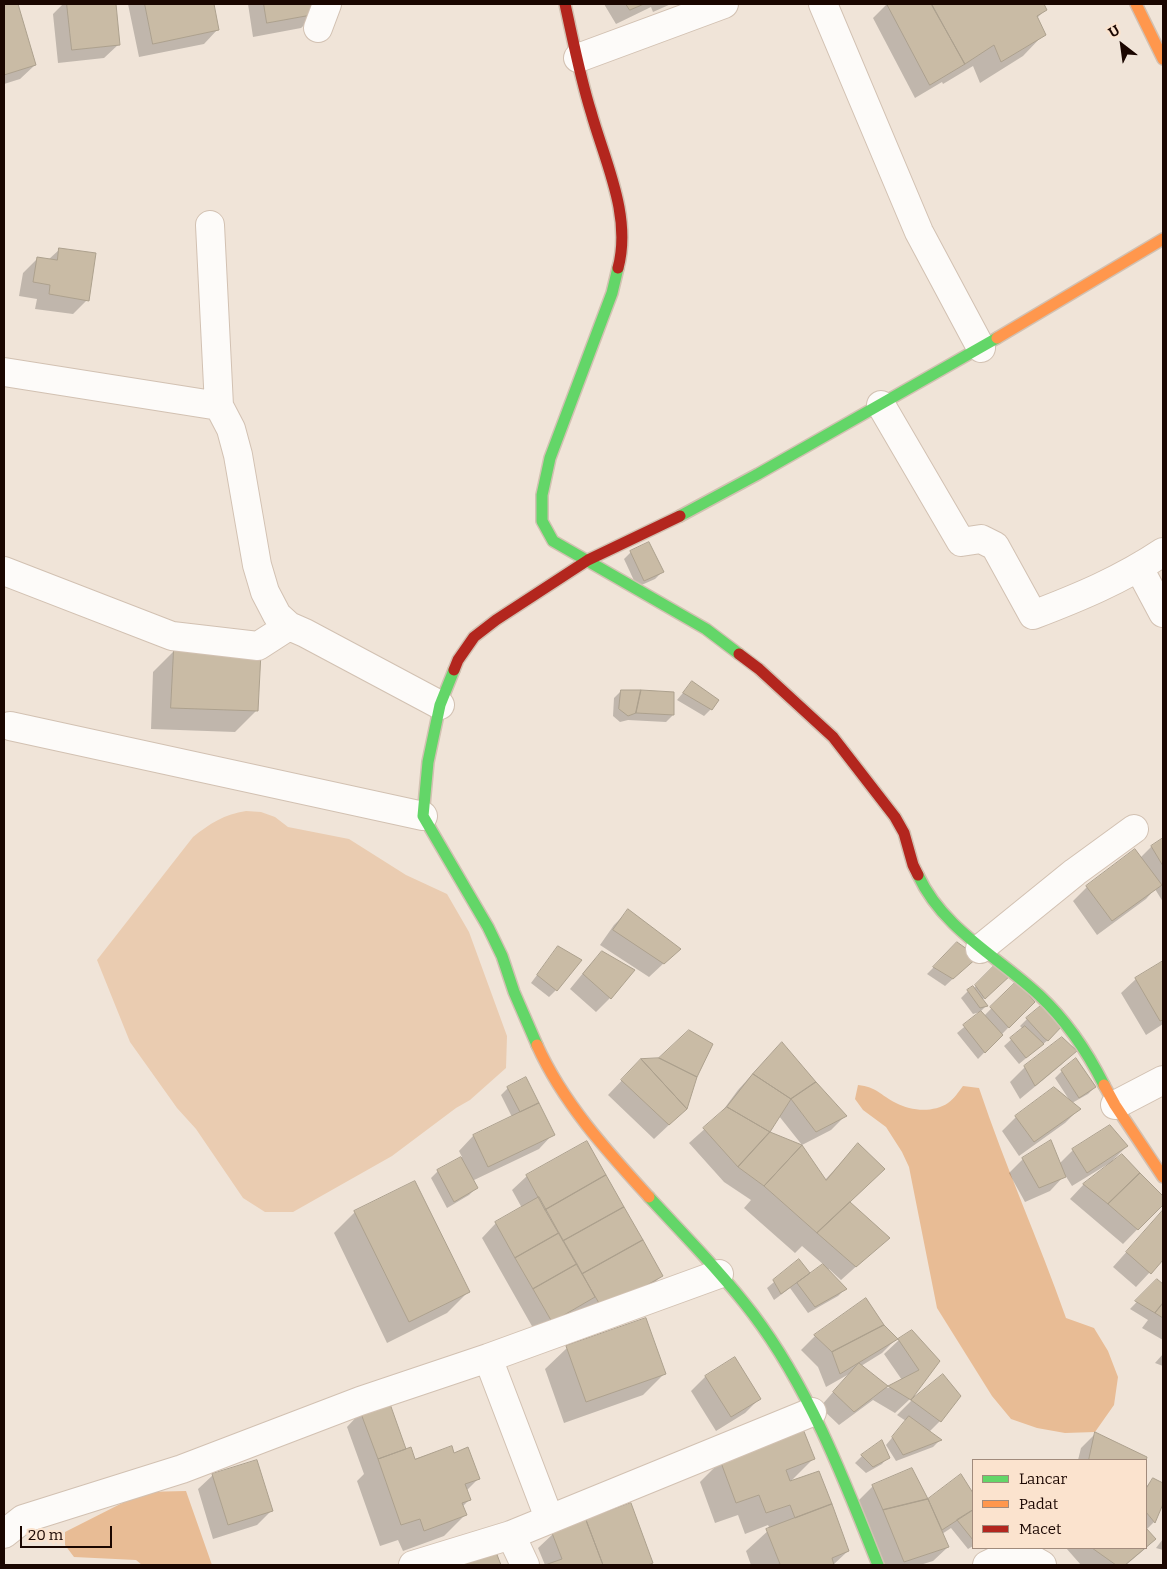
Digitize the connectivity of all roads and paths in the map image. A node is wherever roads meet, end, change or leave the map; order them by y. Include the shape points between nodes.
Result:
1 (566, 4) edge
2 (724, 4) edge
3 (823, 4) edge
4 (1136, 4) edge
5 (578, 58) junction
6 (1163, 60) edge
7 (210, 225) dead end
8 (1163, 239) edge
9 (980, 348) junction
10 (4, 372) edge
11 (881, 405) junction
12 (219, 406) junction
13 (1163, 552) edge
14 (588, 560) junction
15 (1139, 568) junction
16 (4, 571) edge
17 (1163, 613) edge
18 (289, 626) junction
19 (440, 705) junction
20 (10, 726) dead end
21 (423, 816) junction
22 (1134, 829) dead end
23 (980, 949) junction
24 (1163, 1080) edge
25 (1115, 1105) junction
26 (1163, 1178) edge
27 (719, 1274) junction
28 (488, 1358) junction
29 (812, 1412) junction
30 (549, 1518) junction
31 (4, 1534) edge
32 (511, 1535) junction
33 (413, 1565) edge
34 (525, 1565) edge
35 (878, 1565) edge
36 (987, 1565) edge
37 (1042, 1565) edge

1 - 5 street
2 - 5 street
3 - 9 street via 919,232
4 - 6 street
5 - 14 street via 590,110 619,204 620,262 612,293 550,458 542,495 542,521 553,540
7 - 12 street
8 - 9 street
9 - 11 street
10 - 12 street
11 - 14 street via 699,506
11 - 15 street via 960,542 982,538 995,546 1033,615
12 - 18 street via 231,429 238,455 257,565 265,592 276,615
13 - 15 street
14 - 19 street via 474,637 458,660
14 - 23 street via 706,629 759,669 833,737 895,817 926,892 950,922
15 - 17 street
16 - 18 street via 172,636 258,646
18 - 19 street
19 - 21 street via 428,762
20 - 21 street
21 - 27 street via 488,927 526,1020 557,1082 581,1118 620,1165
22 - 23 street
23 - 25 street via 1002,963 1040,996 1070,1028 1087,1052
24 - 25 street
25 - 26 street
27 - 28 street
27 - 29 street via 772,1342
28 - 30 street
28 - 31 street via 360,1401 182,1469 23,1519
29 - 30 street
29 - 35 street via 848,1486
30 - 32 street
32 - 33 street
32 - 34 street
36 - 37 street via 1000,1558 1019,1557

